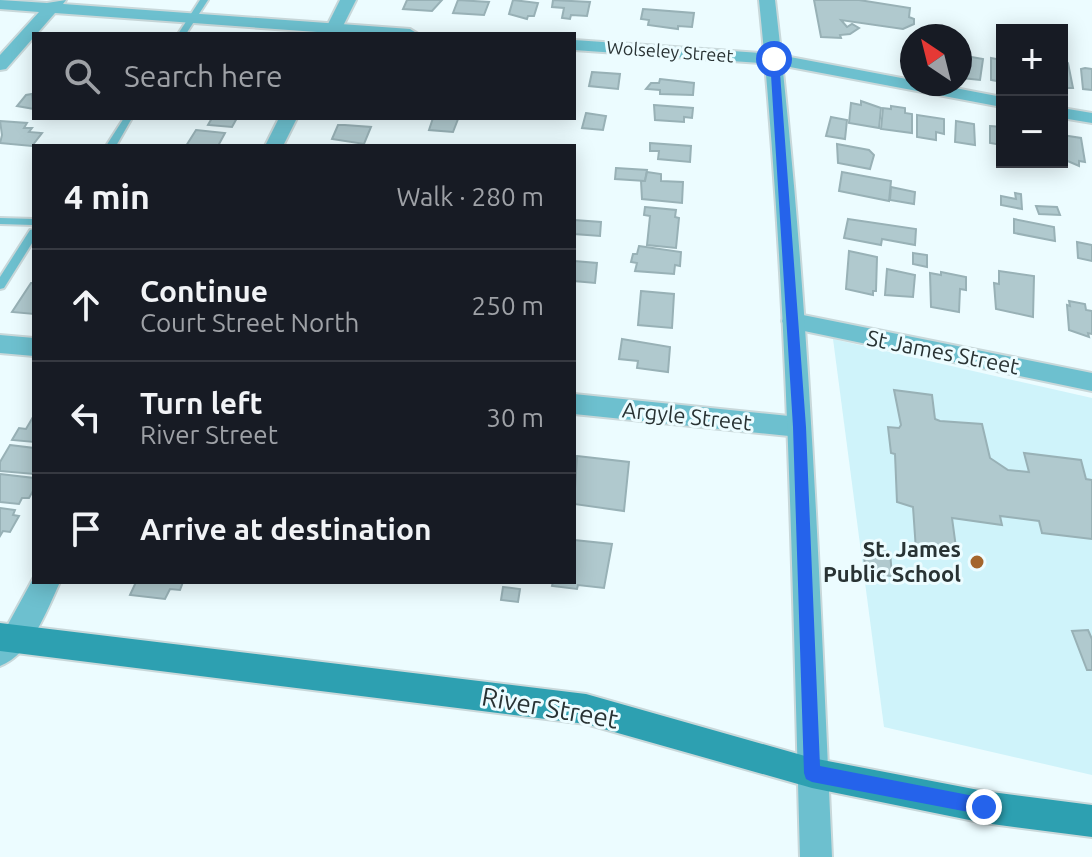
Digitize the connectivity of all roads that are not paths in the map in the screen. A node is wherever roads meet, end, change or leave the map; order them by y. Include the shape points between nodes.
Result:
1 (204, 0) edge
2 (348, 0) edge
3 (767, 0) edge
4 (0, 4) edge
5 (55, 4) edge
6 (192, 19) junction
7 (332, 31) edge
8 (183, 32) edge
9 (358, 32) edge
10 (576, 45) edge
11 (774, 59) junction
12 (0, 65) edge
13 (996, 101) edge
14 (1068, 114) edge
15 (1092, 118) edge
16 (127, 120) edge
17 (287, 120) edge
18 (112, 144) edge
19 (275, 144) edge
20 (0, 221) edge
21 (32, 222) edge
22 (32, 235) edge
23 (0, 285) edge
24 (793, 321) junction
25 (0, 344) edge
26 (32, 347) edge
27 (1092, 382) edge
28 (576, 404) edge
29 (799, 427) junction
30 (45, 584) edge
31 (5, 642) edge
32 (812, 773) junction
33 (1092, 821) edge
34 (816, 857) edge

1 - 6 lane
2 - 7 street
3 - 11 street
4 - 5 street
5 - 6 street
5 - 12 street
6 - 7 street
6 - 8 lane
7 - 9 street
10 - 11 street, Wolseley Street
11 - 13 street, Wolseley Street
11 - 24 street
14 - 15 street
16 - 18 lane
17 - 19 street
20 - 21 lane
22 - 23 lane
24 - 27 street, St James Street
24 - 29 street
25 - 26 street
28 - 29 street, Argyle Street
29 - 32 street
30 - 31 street
31 - 32 main road, River Street via 586,709
32 - 33 main road, River Street via 984,807
32 - 34 street

